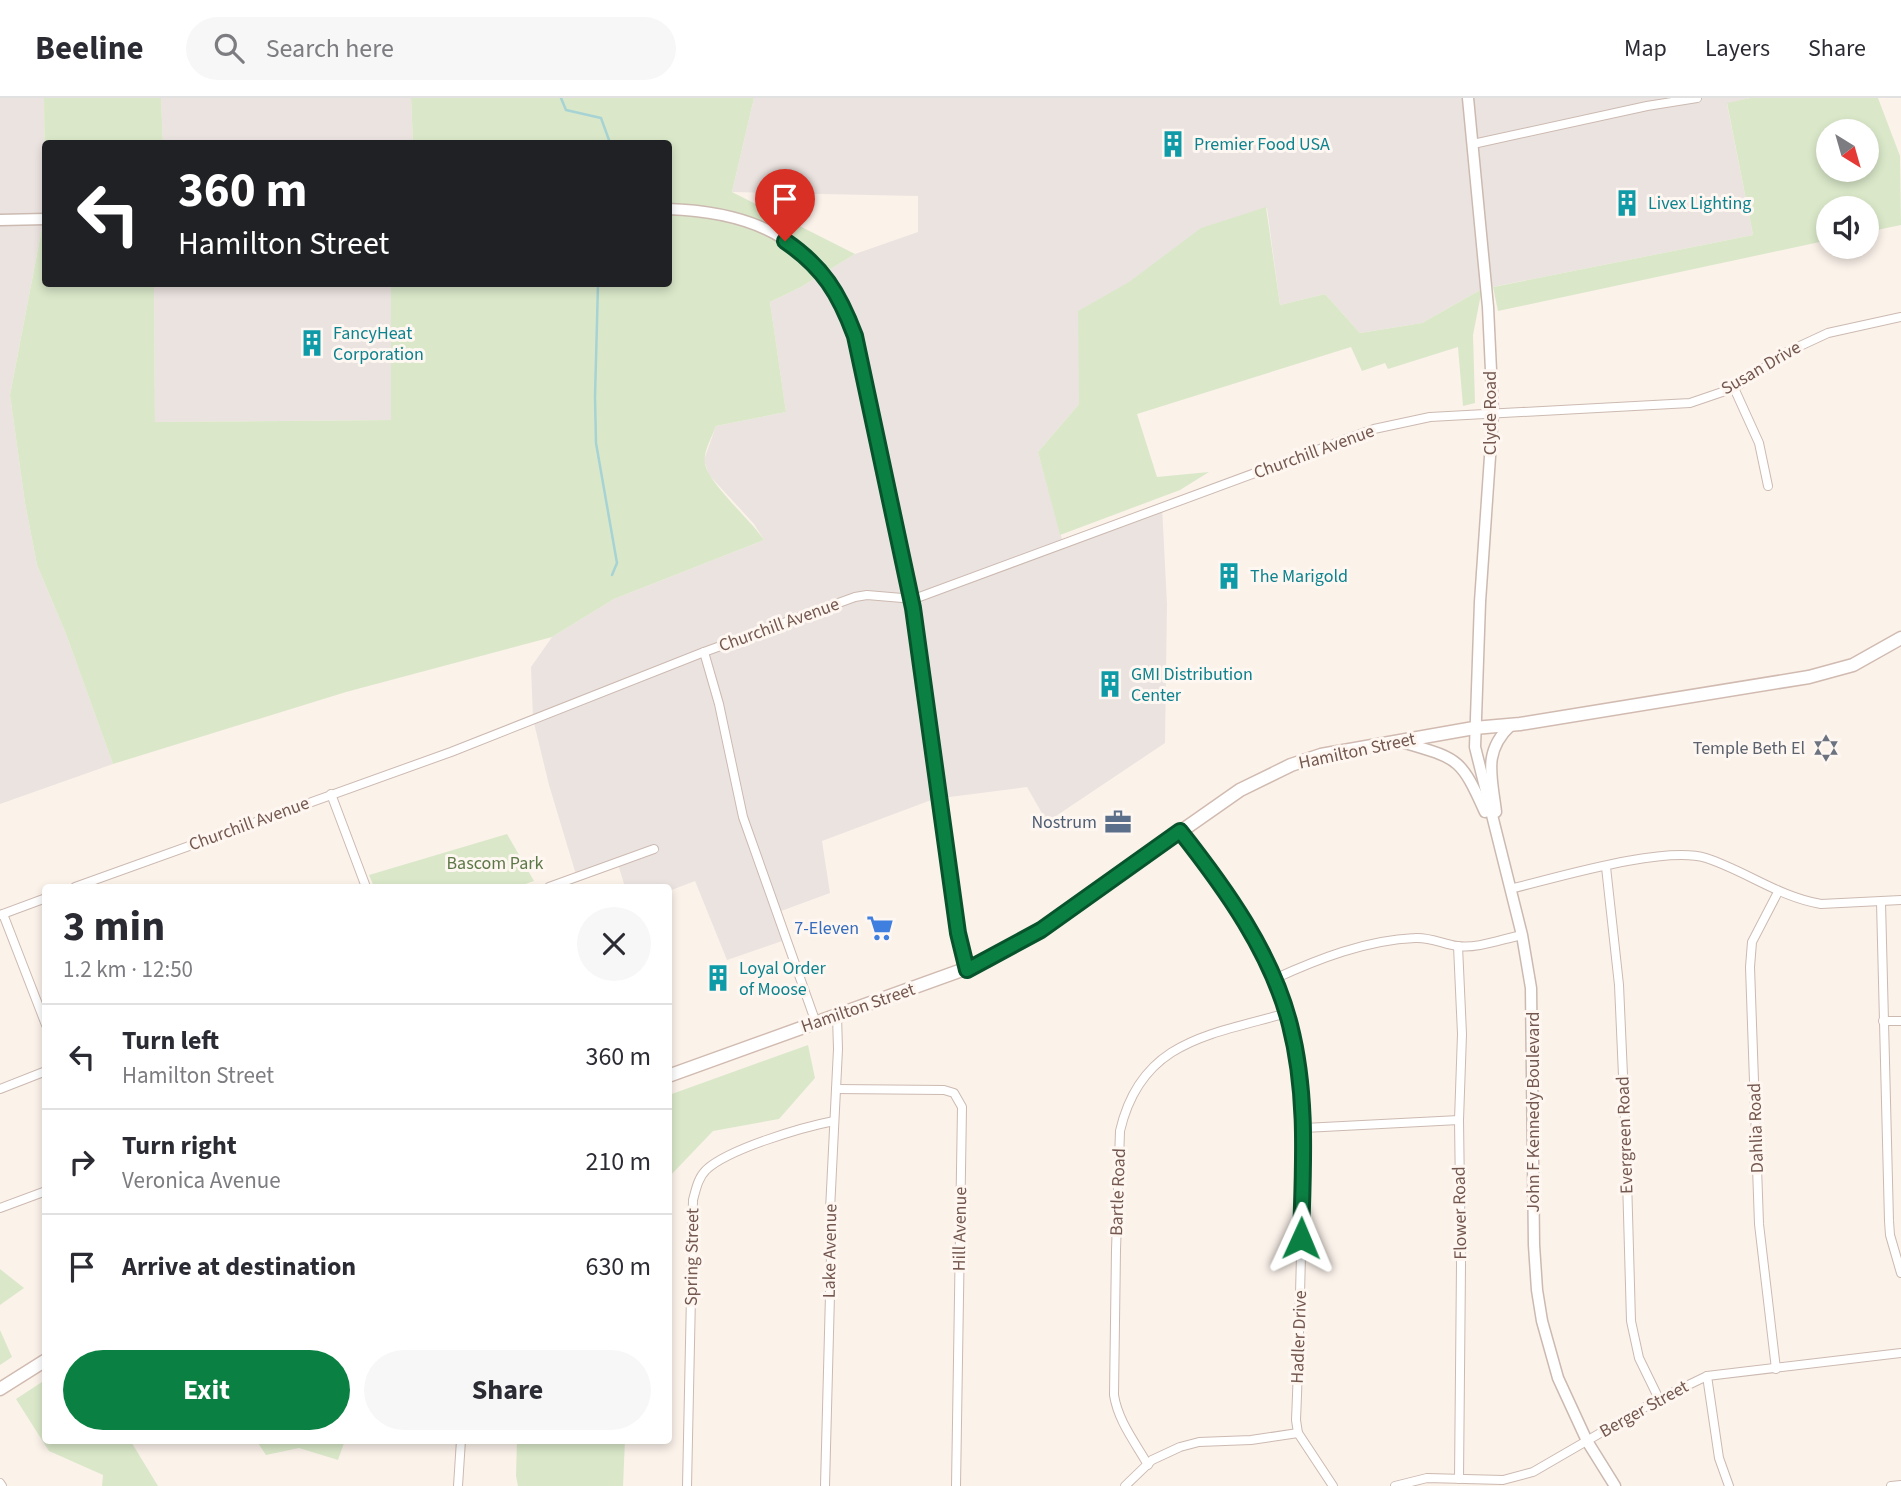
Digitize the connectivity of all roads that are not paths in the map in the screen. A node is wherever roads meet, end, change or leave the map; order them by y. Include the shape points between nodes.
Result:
1 (1468, 98) edge
2 (1697, 98) edge
3 (1473, 144) junction
4 (672, 209) edge
5 (42, 219) edge
6 (0, 220) edge
7 (1901, 317) edge
8 (1734, 388) junction
9 (1493, 413) junction
10 (1768, 486) dead end
11 (911, 599) junction
12 (1901, 638) edge
13 (705, 652) junction
14 (1511, 725) junction
15 (1474, 728) junction
16 (1400, 741) junction
17 (331, 794) junction
18 (1180, 831) junction
19 (1500, 846) junction
20 (654, 849) dead end
21 (1606, 867) junction
22 (83, 884) edge
23 (365, 884) edge
24 (557, 884) edge
25 (1510, 889) junction
26 (1778, 892) junction
27 (42, 900) edge
28 (1901, 900) edge
29 (1881, 902) junction
30 (2, 915) edge
31 (1522, 935) junction
32 (1458, 946) junction
33 (967, 970) junction
34 (1274, 979) junction
35 (1287, 1013) junction
36 (42, 1015) edge
37 (837, 1016) junction
38 (1883, 1021) junction
39 (1901, 1021) edge
40 (816, 1023) junction
41 (42, 1073) edge
42 (672, 1075) edge
43 (0, 1089) edge
44 (836, 1089) junction
45 (1459, 1120) junction
46 (834, 1121) junction
47 (1304, 1128) junction
48 (42, 1192) edge
49 (0, 1208) edge
50 (1901, 1273) edge
51 (1901, 1353) edge
52 (42, 1363) edge
53 (1776, 1369) junction
54 (1707, 1376) junction
55 (0, 1389) edge
56 (1659, 1399) junction
57 (1298, 1433) junction
58 (1587, 1441) junction
59 (461, 1444) edge
60 (1148, 1465) junction
61 (1459, 1479) junction
62 (1901, 1485) edge
63 (458, 1486) edge
64 (687, 1486) edge
65 (825, 1486) edge
66 (956, 1486) edge
67 (1125, 1486) edge
68 (1333, 1486) edge
69 (1395, 1486) edge
70 (1615, 1486) edge
71 (1729, 1486) edge
72 (1891, 1486) edge

1 - 3 street, Clyde Road
2 - 3 street
3 - 9 street, Clyde Road
4 - 11 street via 735,217 771,231 815,264 837,293 855,336
5 - 6 street
7 - 8 street, Susan Drive via 1803,343
8 - 9 street, Susan Drive via 1679,404
8 - 10 street via 1759,443
9 - 11 street, Churchill Avenue via 1414,419 1374,429
9 - 15 street, Clyde Road
11 - 13 street, Churchill Avenue via 855,597
11 - 33 street
12 - 14 main road, Hamilton Street via 1853,665 1809,677
13 - 17 street, Churchill Avenue
13 - 40 street via 743,817
14 - 15 main road, Hamilton Street
14 - 19 street via 1495,744 1491,760
15 - 16 main road, Hamilton Street
15 - 19 street, John F Kennedy Boulevard via 1478,766
16 - 18 main road, Hamilton Street via 1291,765 1240,790
16 - 19 street via 1458,763
17 - 22 street, Churchill Avenue
17 - 23 street
18 - 33 main road, Hamilton Street via 1041,930
18 - 34 street, Hadler Drive via 1237,910
19 - 25 street, John F Kennedy Boulevard
20 - 24 street
21 - 25 street
21 - 26 street via 1678,854 1694,856
21 - 56 street, Evergreen Road via 1619,985 1630,1321 1639,1358
25 - 31 street, John F Kennedy Boulevard
26 - 29 street via 1821,904
26 - 53 street, Dahlia Road via 1752,942 1750,967 1759,1224
27 - 30 street
28 - 29 street
29 - 38 street
30 - 36 street
31 - 32 street
31 - 58 street, John F Kennedy Boulevard via 1533,1026 1536,1290 1555,1368
32 - 34 street via 1404,939 1325,957
32 - 45 street, Flower Road
33 - 37 main road, Hamilton Street
34 - 35 street, Hadler Drive
35 - 47 street, Hadler Drive
35 - 60 street, Bartle Road via 1171,1051 1140,1082 1124,1116 1115,1250 1114,1395 1122,1422
37 - 40 main road, Hamilton Street
37 - 44 street, Lake Avenue
38 - 39 street
38 - 50 street via 1890,1236
40 - 42 main road, Hamilton Street
41 - 43 street
44 - 46 street, Lake Avenue
44 - 66 street, Hill Avenue via 943,1090 954,1093 962,1107
45 - 47 street
45 - 61 street, Flower Road
46 - 64 street, Spring Street via 719,1160 697,1183
46 - 65 street, Lake Avenue
47 - 57 street, Hadler Drive
48 - 49 street
51 - 53 street, Berger Street
52 - 55 main road
53 - 54 street, Berger Street
54 - 56 street, Berger Street
54 - 71 street via 1718,1458
56 - 58 street, Berger Street
57 - 60 street via 1199,1442 1170,1451
57 - 68 street
58 - 61 street, Berger Street via 1520,1476
58 - 70 street, John F Kennedy Boulevard
59 - 63 street
60 - 67 street
61 - 69 street, Berger Street via 1427,1478
62 - 72 street

